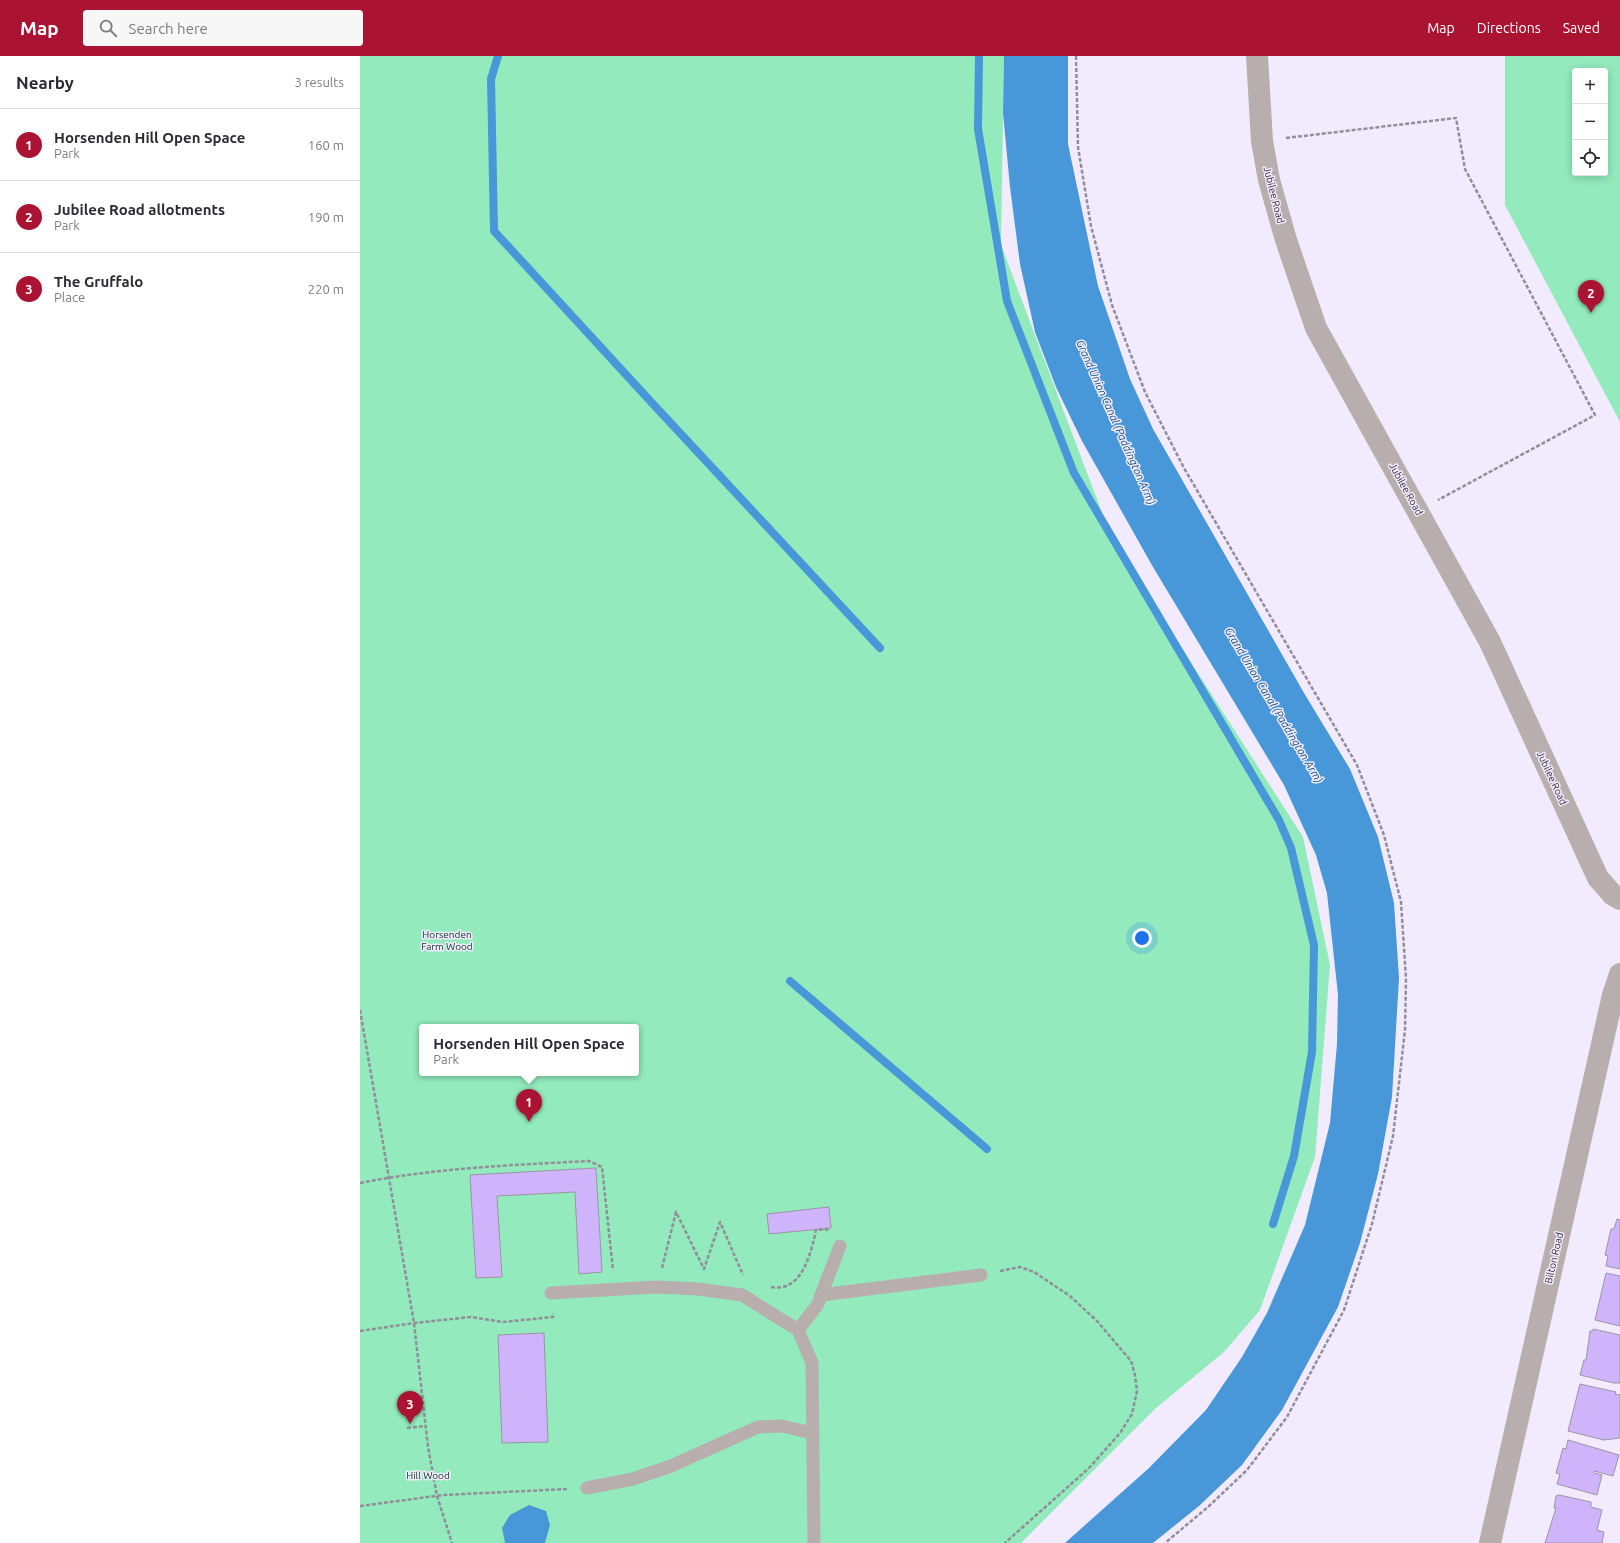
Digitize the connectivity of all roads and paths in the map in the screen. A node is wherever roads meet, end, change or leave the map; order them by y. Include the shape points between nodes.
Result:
1 (1076, 56) edge
2 (1257, 56) edge
3 (1262, 141) junction
4 (1418, 510) junction
5 (1620, 899) edge
6 (1620, 974) edge
7 (360, 1010) edge
8 (389, 1177) junction
9 (360, 1183) edge
10 (840, 1246) joint
11 (981, 1275) joint
12 (748, 1278) dead end
13 (764, 1286) dead end
14 (657, 1287) junction
15 (615, 1288) junction
16 (551, 1293) dead end
17 (821, 1295) junction
18 (553, 1317) dead end
19 (414, 1323) junction
20 (798, 1330) junction
21 (360, 1331) edge
22 (425, 1426) junction
23 (407, 1428) dead end
24 (812, 1433) junction
25 (587, 1488) joint
26 (437, 1496) junction
27 (360, 1506) edge
28 (452, 1543) edge
29 (814, 1543) edge
30 (1006, 1543) edge
31 (1165, 1543) edge
32 (1490, 1543) edge

1 - 31 path via 1078,147 1091,226 1112,305 1145,392 1184,468 1357,765 1384,836 1401,902 1406,980 1405,1030 1392,1136 1372,1224 1344,1310 1287,1417 1247,1470
2 - 3 street, Jubilee Road
3 - 4 street, Jubilee Road via 1269,180 1286,240 1316,328
3 - 4 path via 1456,118 1466,170 1595,415
4 - 5 street, Jubilee Road via 1490,642 1598,878
6 - 32 street, Bilton Road via 1613,995
7 - 8 path
8 - 9 path
8 - 15 path via 461,1168 589,1161 602,1167
8 - 19 path
10 - 13 path via 830,1237 827,1229 816,1230 801,1273 785,1286
10 - 17 lane
11 - 17 lane
11 - 30 path via 1020,1267 1034,1272 1070,1296 1097,1321 1131,1361 1136,1375 1137,1390 1132,1414 1120,1433 1089,1468
12 - 14 path via 742,1274 720,1222 704,1269 676,1212
14 - 15 lane
14 - 20 lane via 698,1289 742,1296
15 - 16 lane
17 - 20 lane via 818,1304
18 - 19 path via 503,1322 471,1317
19 - 21 path
19 - 22 path
20 - 24 lane via 812,1363
22 - 23 path
22 - 26 path
24 - 25 lane via 782,1426 758,1427 671,1466 633,1479
24 - 29 lane
25 - 26 path
26 - 27 path
26 - 28 path

